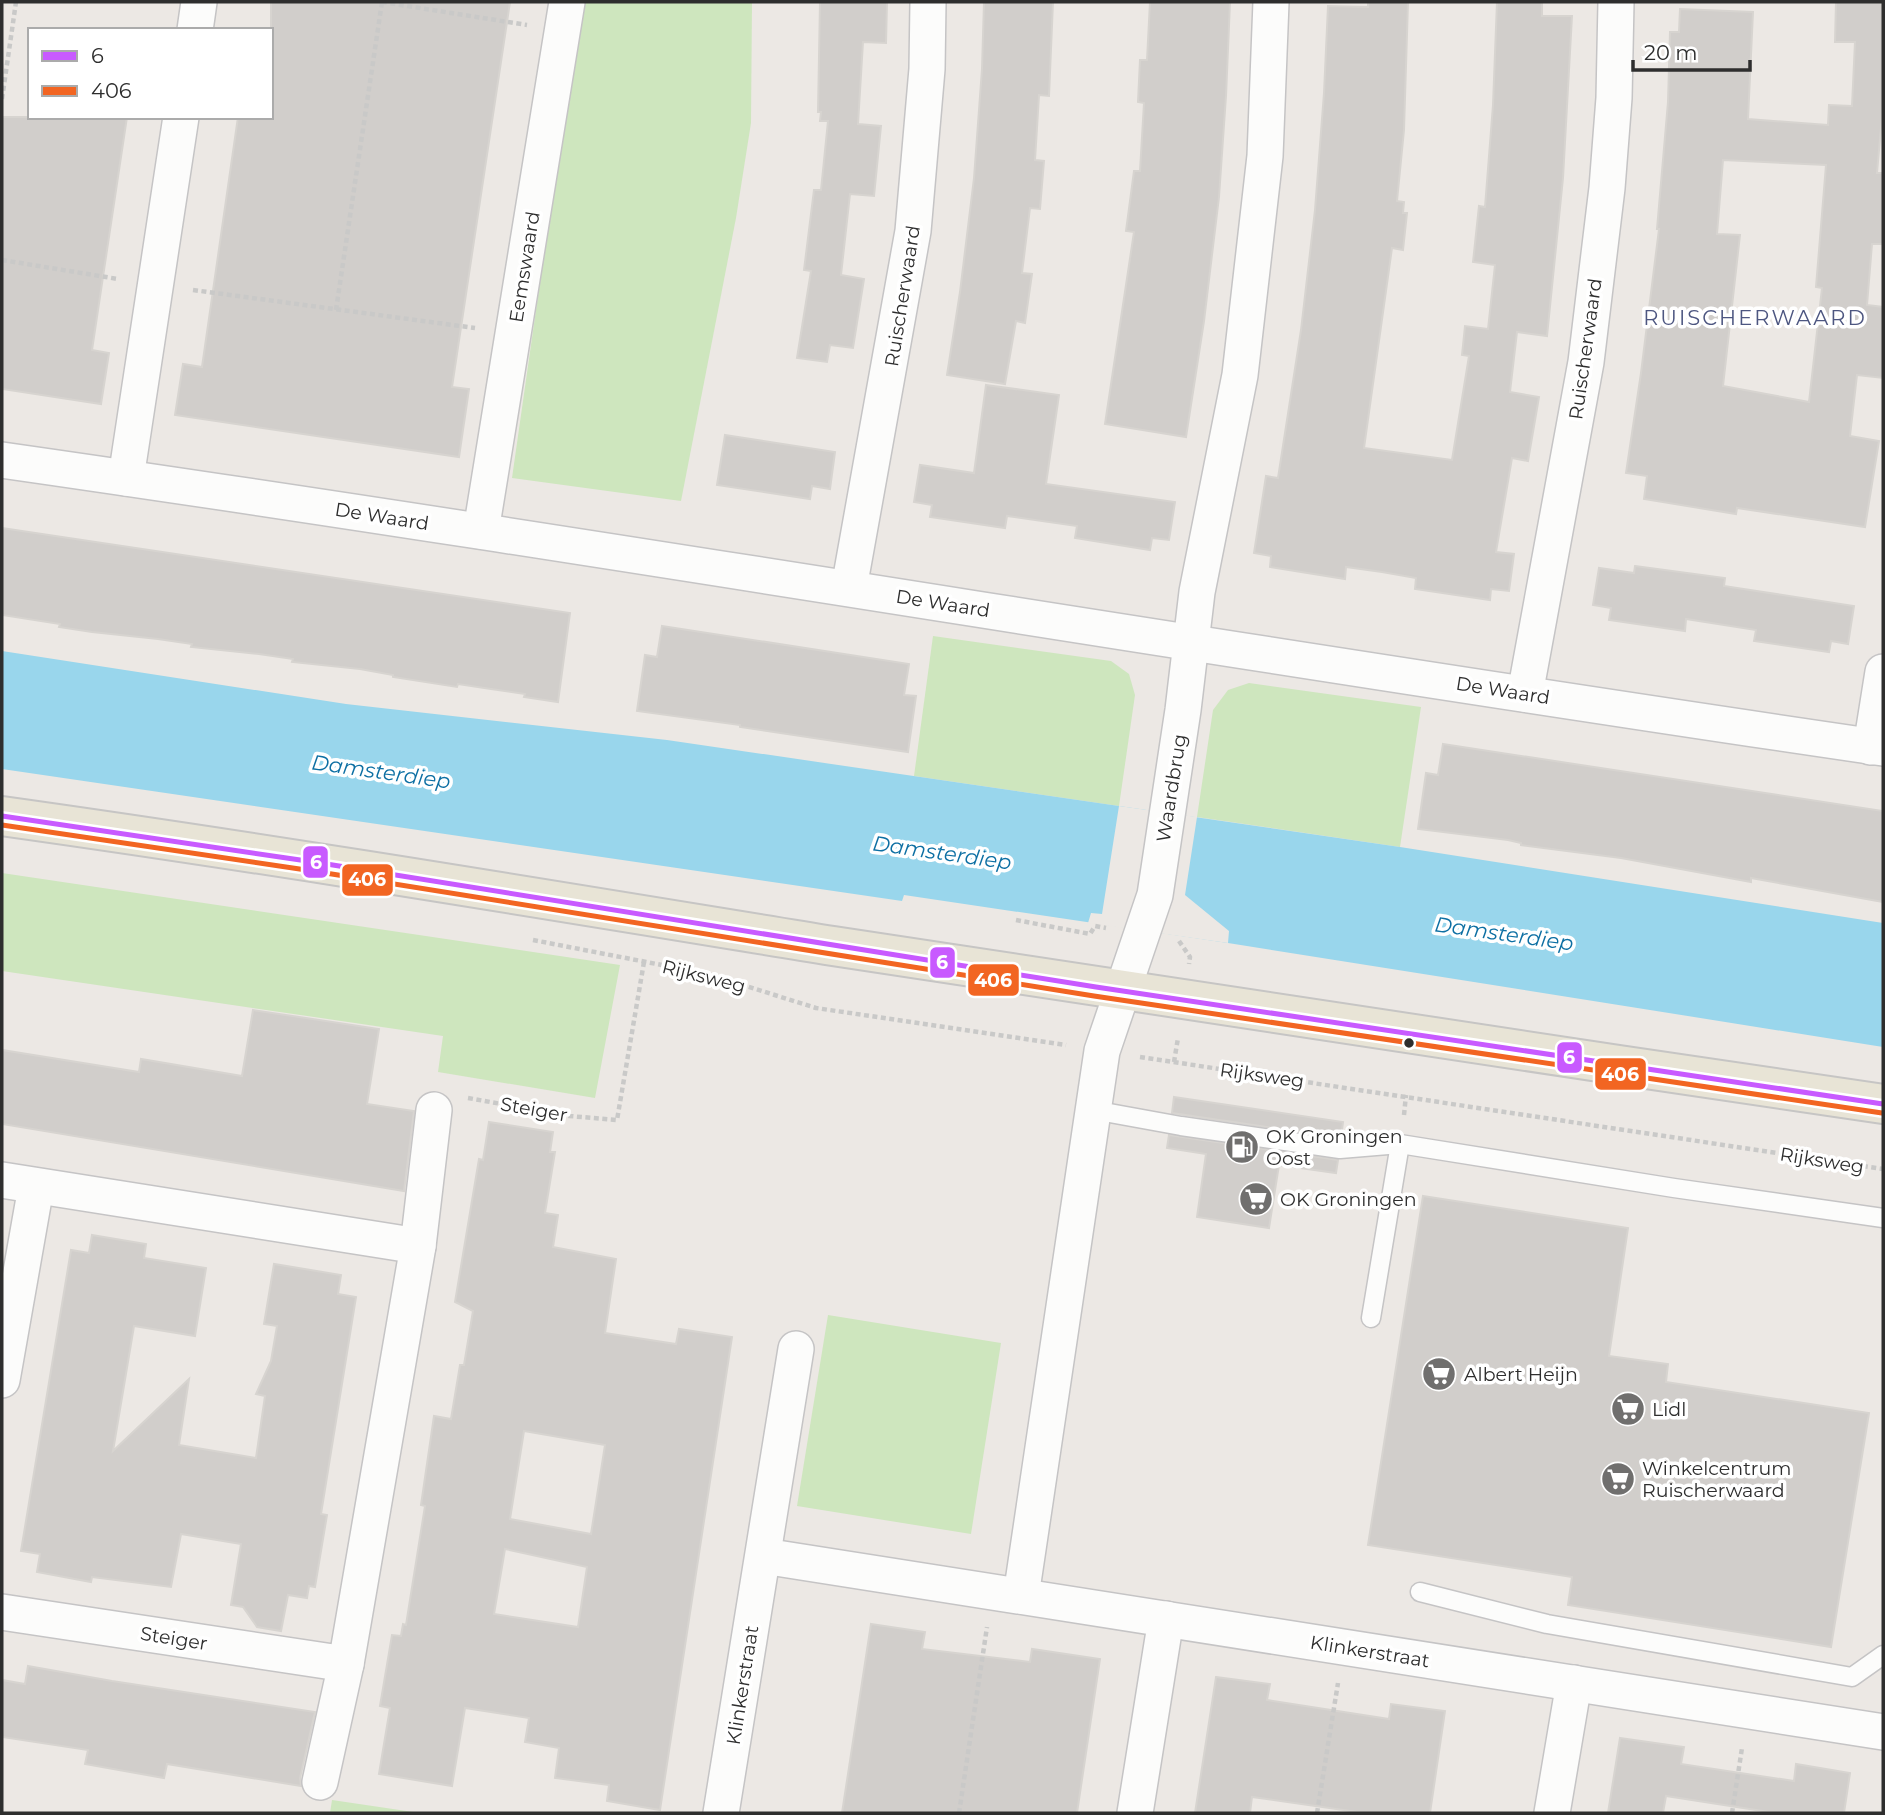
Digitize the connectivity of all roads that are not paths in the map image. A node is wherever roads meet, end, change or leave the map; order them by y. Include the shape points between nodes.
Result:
1 (199, 2) edge
2 (928, 2) edge
3 (1271, 2) edge
4 (1616, 2) edge
5 (565, 16) edge
6 (195, 28) edge
7 (181, 119) edge
8 (2, 460) edge
9 (126, 478) junction
10 (481, 531) junction
11 (849, 588) junction
12 (1191, 643) junction
13 (1883, 672) edge
14 (1525, 694) junction
15 (1877, 747) edge
16 (2, 816) edge
17 (1122, 991) junction
18 (1883, 1104) edge
19 (434, 1110) road end
20 (1093, 1110) junction
21 (1400, 1144) junction
22 (2, 1180) edge
23 (36, 1187) junction
24 (1883, 1218) edge
25 (418, 1246) junction
26 (1371, 1318) dead end
27 (796, 1349) dead end
28 (2, 1380) edge
29 (764, 1556) junction
30 (1420, 1592) dead end
31 (1007, 1594) junction
32 (2, 1612) edge
33 (1166, 1619) junction
34 (1883, 1656) edge
35 (346, 1664) junction
36 (1574, 1683) junction
37 (1883, 1732) edge
38 (320, 1782) dead end
39 (721, 1813) edge
40 (1135, 1813) edge
41 (1552, 1813) edge

1 - 6 street
2 - 11 street, Ruischerwaard via 914,231
3 - 12 street via 1265,156 1240,375
4 - 14 street, Ruischerwaard via 1608,175 1586,362
5 - 10 street, Eemswaard
7 - 9 street
8 - 9 street, De Waard
9 - 10 street, De Waard
10 - 11 street, De Waard
11 - 12 street, De Waard
12 - 14 street, De Waard
12 - 17 street, Waardbrug via 1155,895
13 - 15 street
14 - 15 street, De Waard
16 - 17 main road via 481,887
17 - 18 main road
17 - 20 street, Waardbrug via 1102,1051
19 - 25 street
20 - 21 lane via 1340,1149
20 - 31 street
21 - 24 lane
21 - 26 lane
22 - 23 street
23 - 25 street
23 - 28 street
25 - 35 street
27 - 29 street, Klinkerstraat
29 - 31 street, Klinkerstraat
29 - 39 street, Klinkerstraat
30 - 34 lane via 1547,1624 1852,1677
31 - 33 street, Klinkerstraat
32 - 35 street, Steiger
33 - 36 street, Klinkerstraat
33 - 40 street
35 - 38 street
36 - 37 street, Klinkerstraat
36 - 41 street

